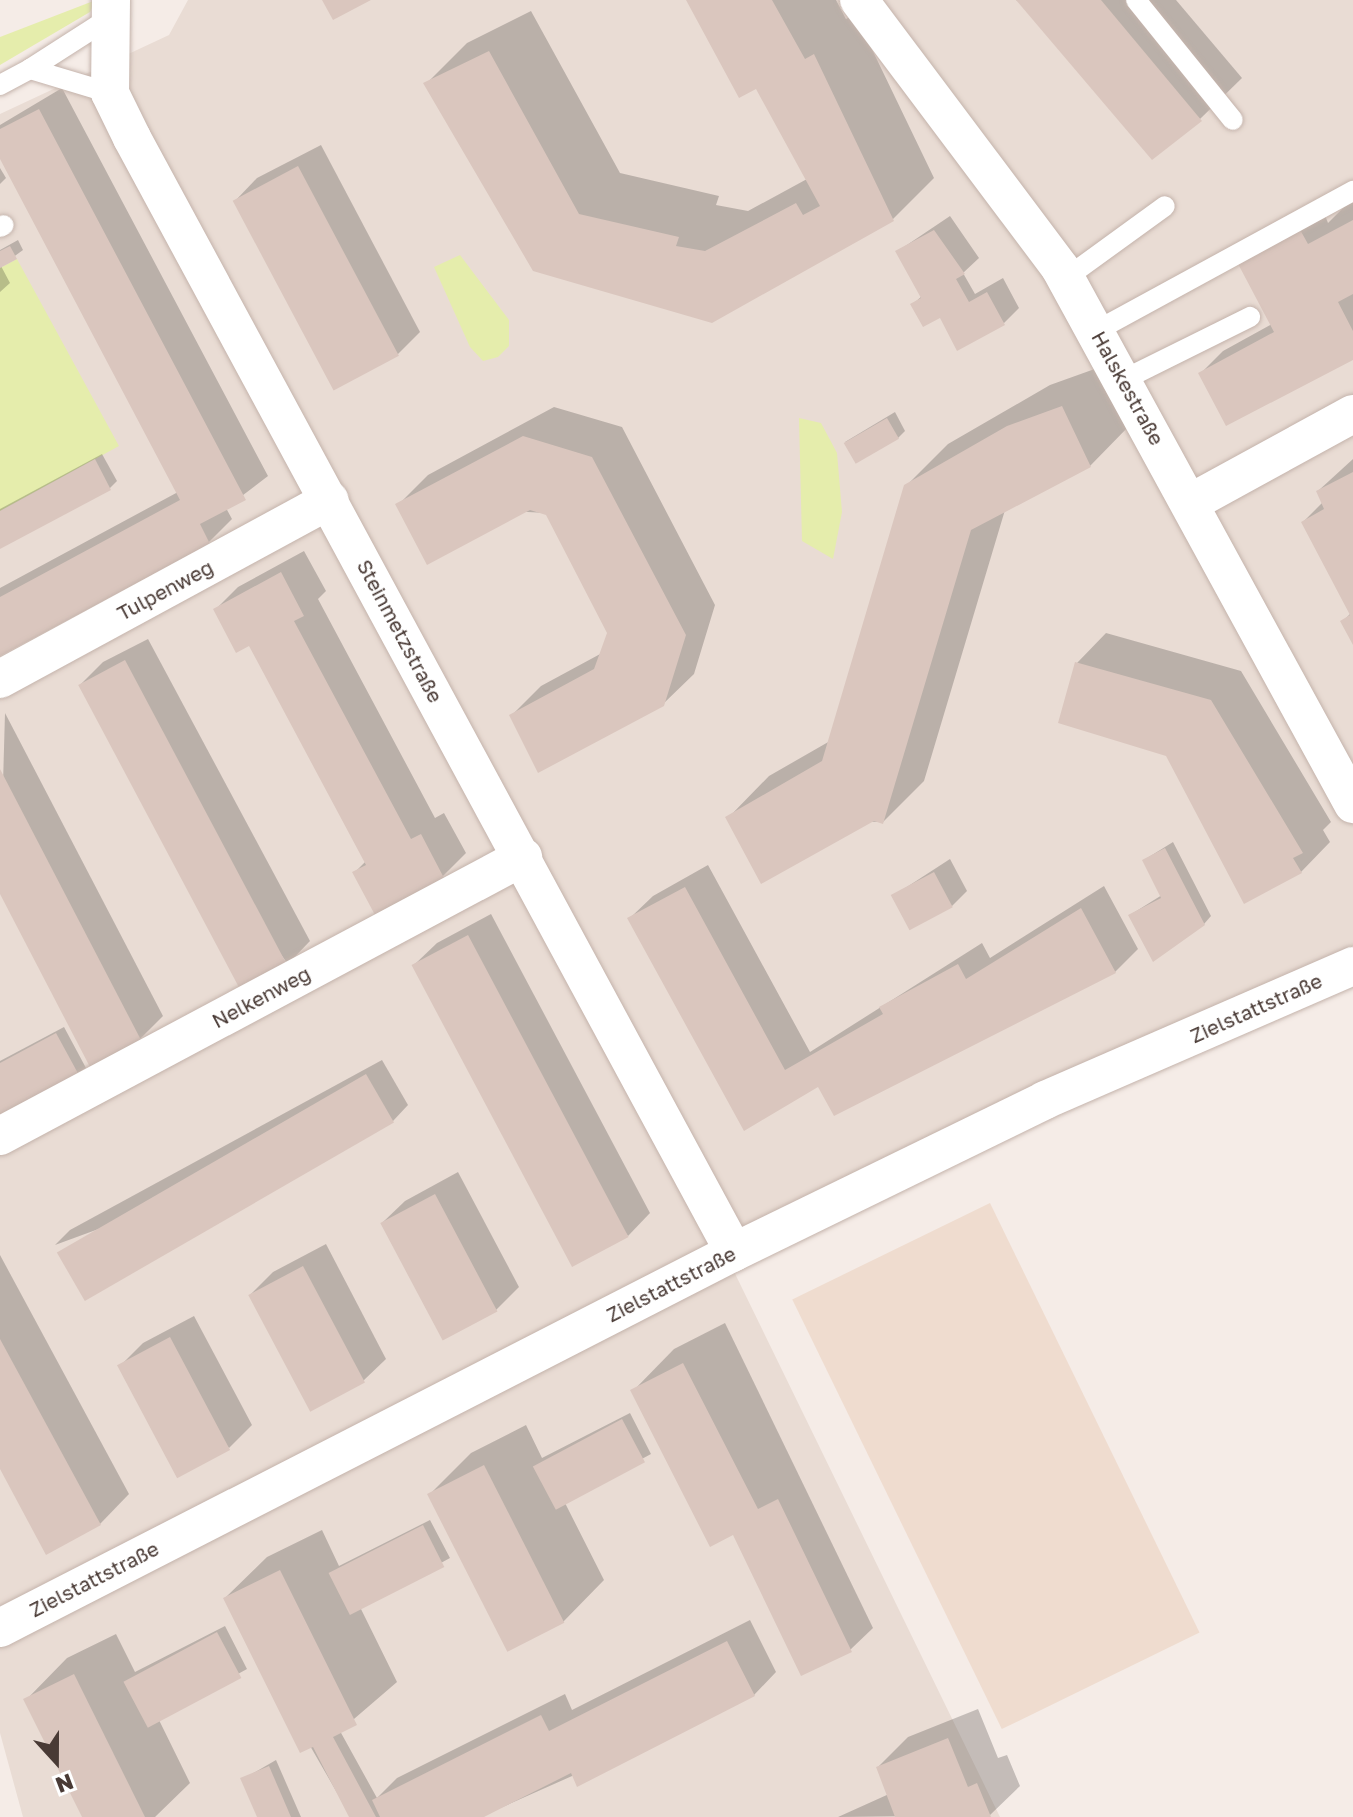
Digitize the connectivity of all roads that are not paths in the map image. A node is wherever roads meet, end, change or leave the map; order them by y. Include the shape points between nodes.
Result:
1 (859, 0) edge
2 (1136, 0) edge
3 (113, 7) edge
4 (30, 69) junction
5 (0, 85) edge
6 (110, 93) junction
7 (1233, 120) dead end
8 (1353, 191) edge
9 (1165, 206) dead end
10 (1066, 278) junction
11 (1250, 317) dead end
12 (1096, 331) junction
13 (1123, 380) junction
14 (1353, 414) edge
15 (329, 500) junction
16 (1192, 502) junction
17 (0, 679) edge
18 (1353, 804) edge
19 (523, 857) junction
20 (1353, 966) edge
21 (0, 1136) edge
22 (734, 1252) junction
23 (0, 1628) edge

1 - 10 street, Halskestraße
2 - 7 lane
3 - 4 lane
3 - 6 street
4 - 5 lane
4 - 6 lane
6 - 15 street, Steinmetzstraße
8 - 12 lane
9 - 10 lane
10 - 12 street, Halskestraße
11 - 13 lane
12 - 13 street, Halskestraße
13 - 16 street, Halskestraße
14 - 16 street
15 - 17 street, Tulpenweg
15 - 19 street, Steinmetzstraße
16 - 18 street, Halskestraße
19 - 21 street, Nelkenweg
19 - 22 street, Steinmetzstraße
20 - 22 street, Zielstattstraße via 1045,1100
22 - 23 street, Zielstattstraße

